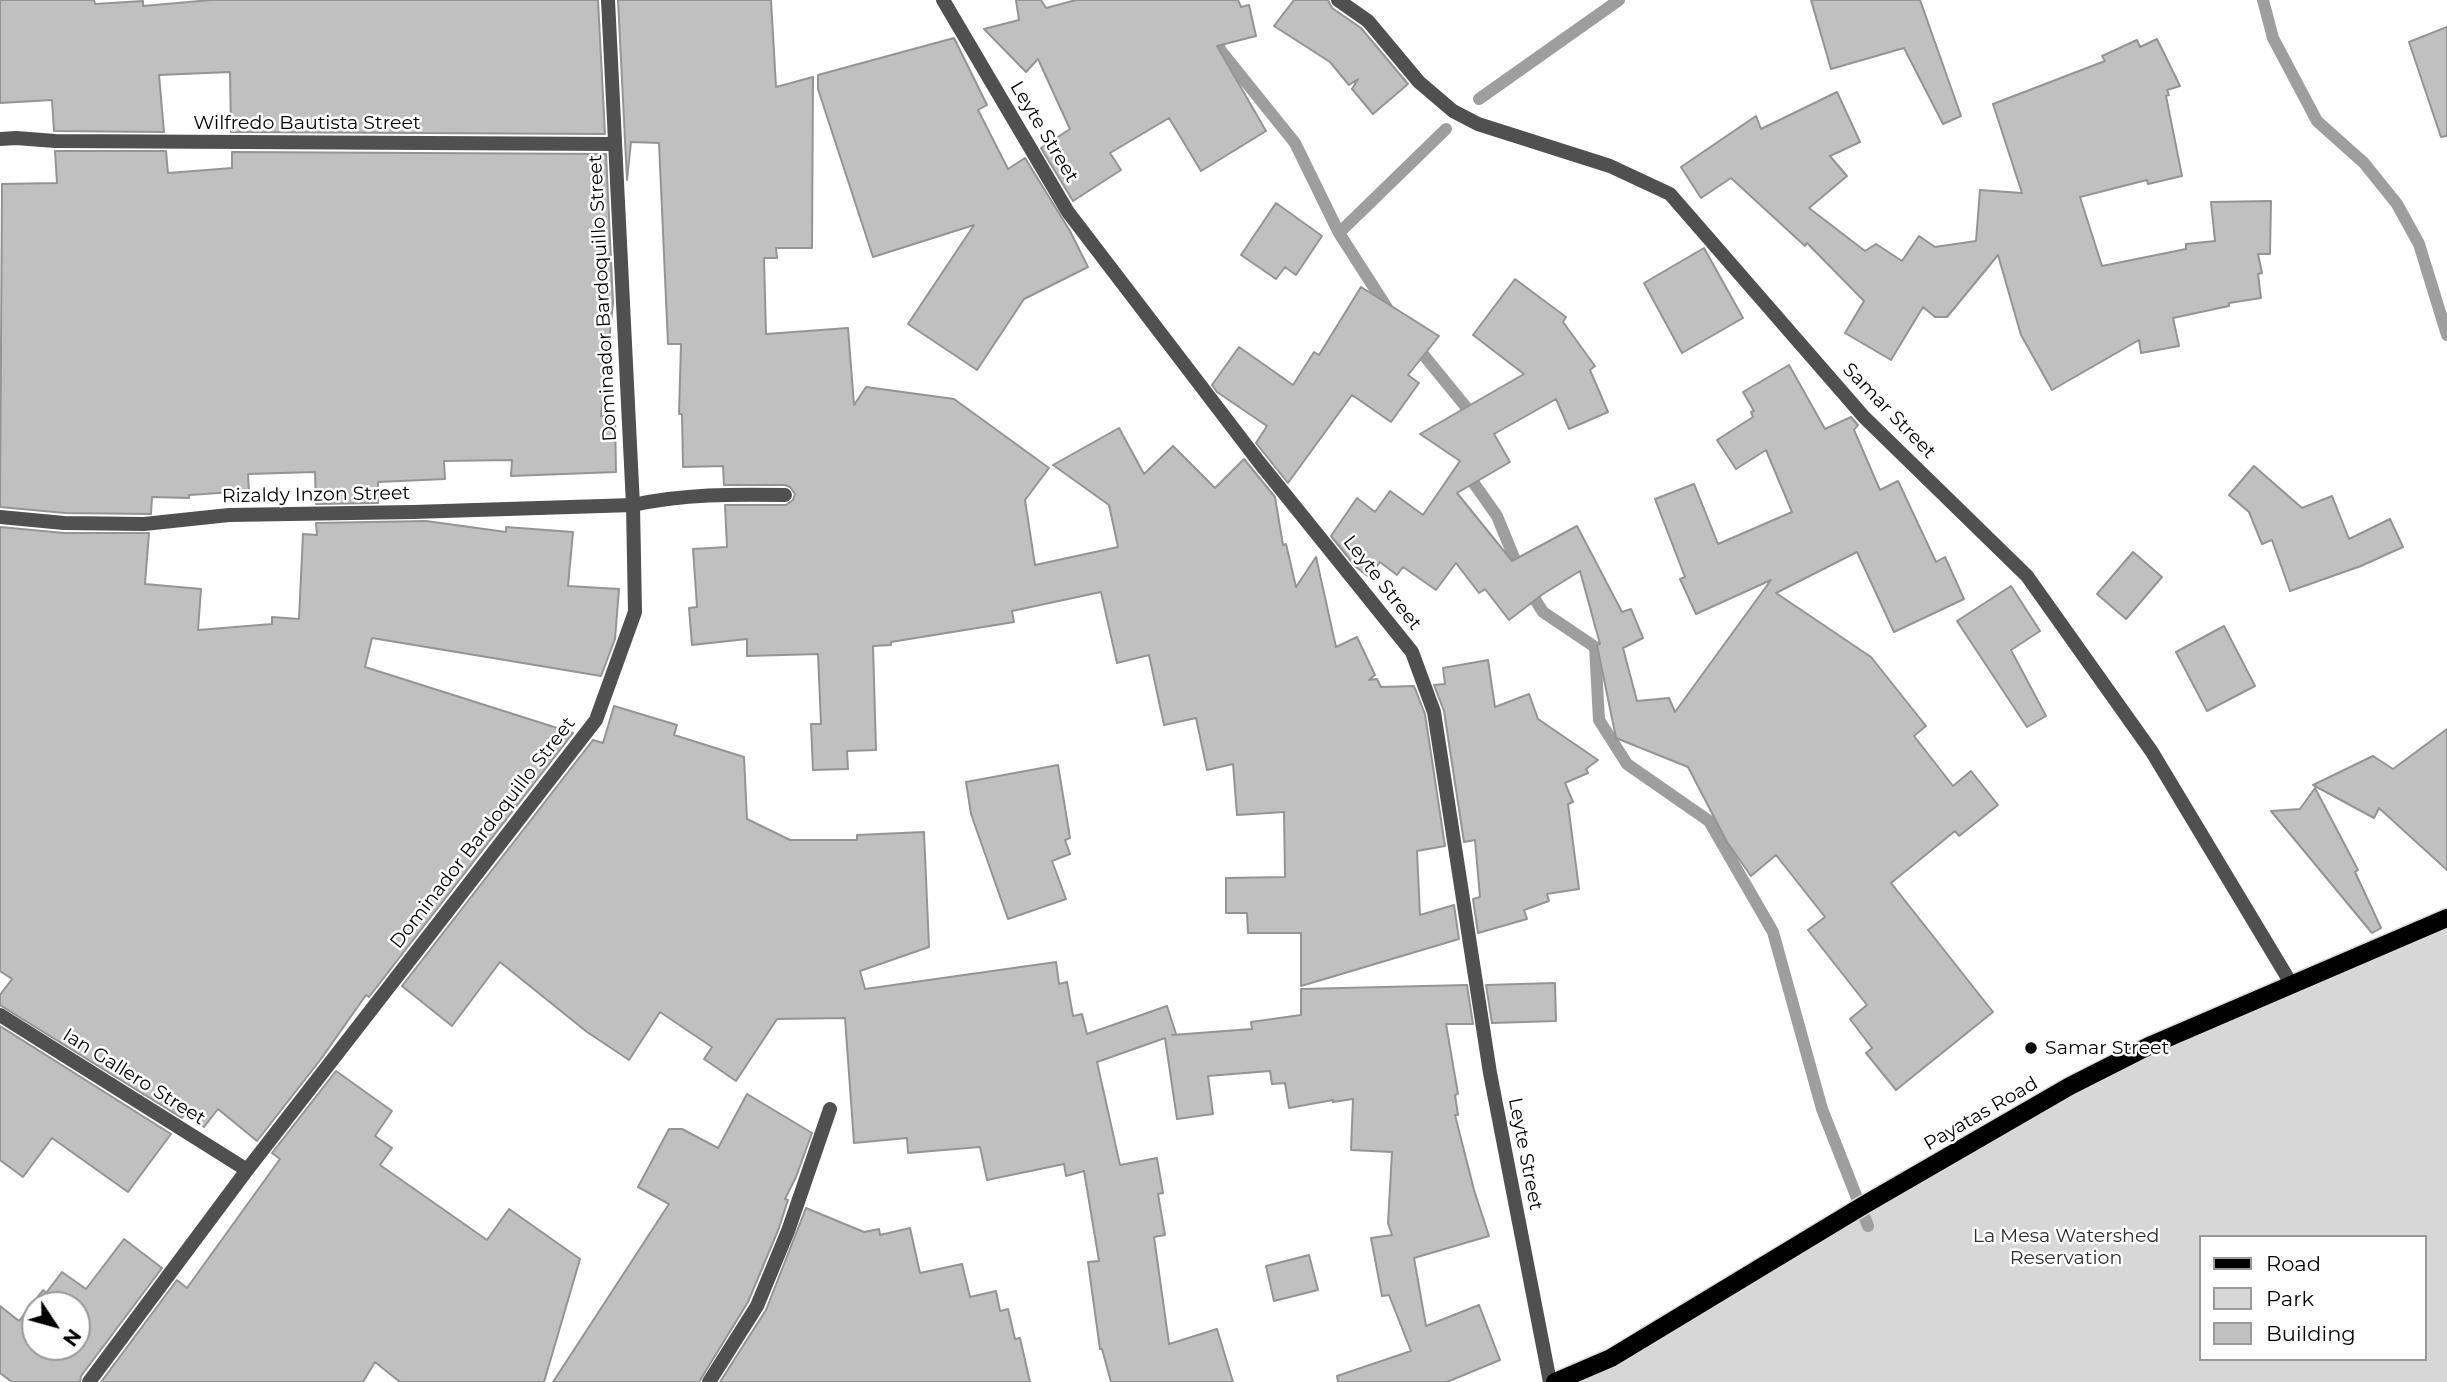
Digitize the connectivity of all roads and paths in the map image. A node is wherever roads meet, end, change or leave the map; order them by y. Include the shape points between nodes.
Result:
1 (608, 0) edge
2 (943, 0) edge
3 (1338, 0) edge
4 (0, 139) edge
5 (614, 144) junction
6 (785, 495) dead end
7 (633, 505) junction
8 (0, 517) edge
9 (2447, 918) edge
10 (2292, 985) junction
11 (0, 1015) edge
12 (830, 1109) dead end
13 (247, 1170) junction
14 (89, 1382) edge
15 (709, 1382) edge
16 (1549, 1382) edge
17 (1555, 1382) edge

1 - 5 street, Dominador Bardoquillo Street
2 - 16 street, Leyte Street via 1068,212 1259,462 1412,652 1434,712 1490,1073
3 - 10 street, Samar Street via 1368,21 1419,82 1452,111 1478,124 1610,166 1670,194 1864,417 2027,576 2152,752
4 - 5 street, Wilfredo Bautista Street
5 - 7 street, Dominador Bardoquillo Street
6 - 7 street, Rizaldy Inzon Street via 729,494
7 - 8 street, Rizaldy Inzon Street via 229,515 144,524
7 - 13 street, Dominador Bardoquillo Street via 635,612 596,720
9 - 10 main road, Payatas Road
10 - 17 main road, Payatas Road via 2149,1046 2070,1086 1611,1359
11 - 13 street, Ian Gallero Street
12 - 15 street via 757,1307
13 - 14 street, Dominador Bardoquillo Street

